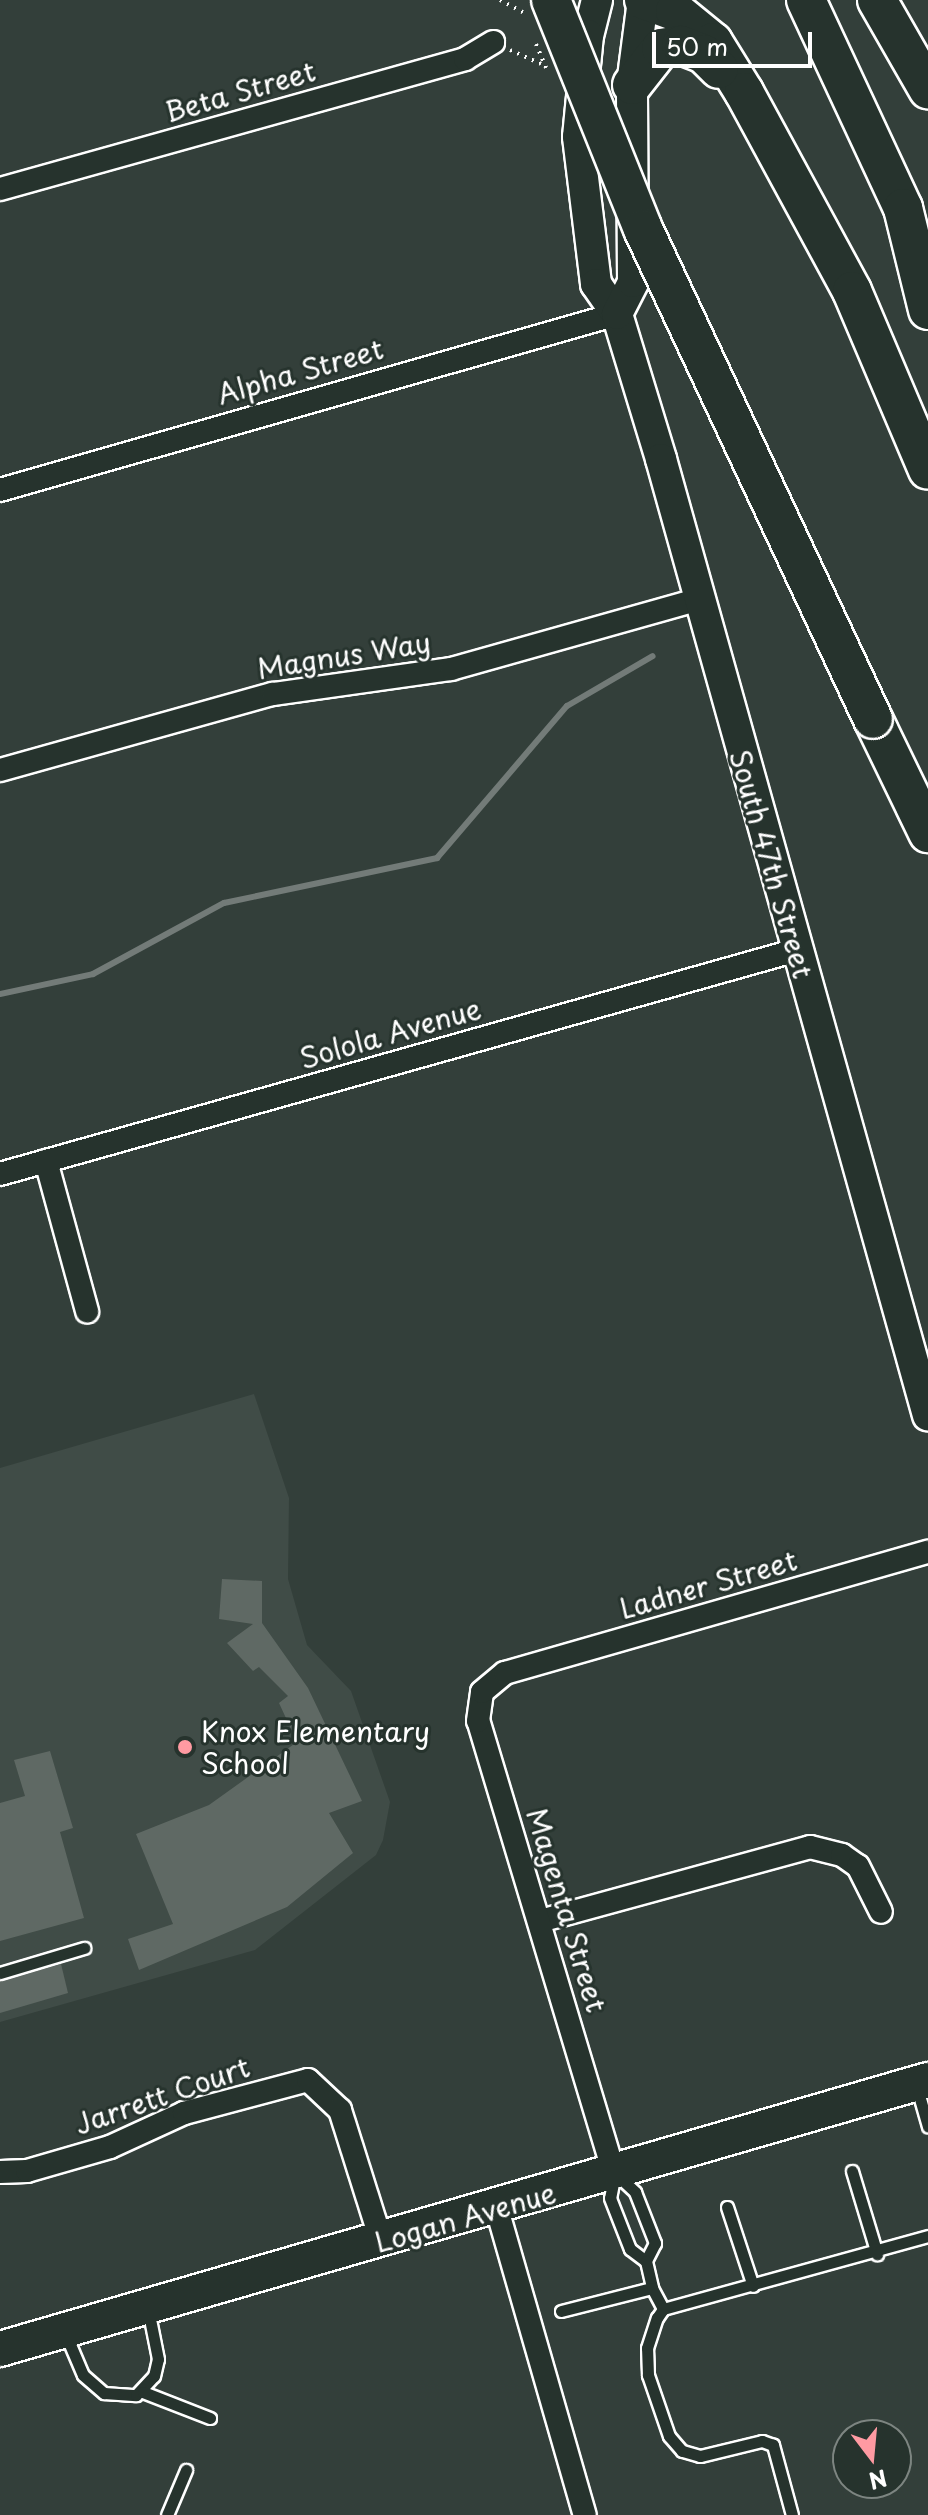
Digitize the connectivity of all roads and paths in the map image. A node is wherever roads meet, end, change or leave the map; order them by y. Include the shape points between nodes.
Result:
1 (551, 0) edge
2 (597, 0) edge
3 (644, 0) edge
4 (806, 0) edge
5 (877, 0) edge
6 (493, 42) joint
7 (541, 64) dead end
8 (632, 85) junction
9 (928, 89) edge
10 (744, 92) junction
11 (0, 189) edge
12 (928, 310) edge
13 (617, 314) junction
14 (928, 470) edge
15 (0, 490) edge
16 (697, 600) junction
17 (0, 770) edge
18 (928, 833) edge
19 (797, 950) junction
20 (46, 1161) junction
21 (0, 1174) edge
22 (87, 1311) dead end
23 (920, 1352) edge
24 (928, 1415) edge
25 (928, 1552) edge
26 (505, 1673) joint
27 (881, 1912) dead end
28 (540, 1921) junction
29 (84, 1948) dead end
30 (0, 1973) edge
31 (922, 2082) edge
32 (928, 2126) edge
33 (852, 2171) dead end
34 (0, 2172) edge
35 (614, 2173) junction
36 (727, 2207) dead end
37 (497, 2209) junction
38 (928, 2236) edge
39 (381, 2240) junction
40 (877, 2254) junction
41 (646, 2261) junction
42 (753, 2286) junction
43 (652, 2288) junction
44 (147, 2308) junction
45 (663, 2309) junction
46 (561, 2311) dead end
47 (65, 2331) junction
48 (0, 2349) edge
49 (143, 2392) junction
50 (210, 2418) dead end
51 (186, 2470) dead end
52 (167, 2515) edge
53 (585, 2515) edge
54 (792, 2515) edge

1 - 18 highway, bridge via 643,229
2 - 13 main road, South 47th Street via 588,35 578,137 596,284
3 - 8 main road
3 - 10 highway via 675,11 713,42
4 - 12 highway via 903,208
5 - 9 highway
6 - 7 path
6 - 11 street, Beta Street via 465,59
8 - 10 highway via 661,48 681,45 704,54
8 - 13 main road via 633,282
10 - 14 highway via 852,291
13 - 15 street, Alpha Street
13 - 16 main road, South 47th Street
16 - 17 street, Magnus Way via 451,669 273,694
16 - 19 main road, South 47th Street
19 - 20 street, Solola Avenue
19 - 23 main road, South 47th Street
20 - 21 street, Solola Avenue
20 - 22 street
23 - 24 main road, South 47th Street
25 - 26 street, Ladner Street
26 - 28 street, Magenta Street via 482,1692 478,1721
27 - 28 street via 858,1866 842,1855 810,1847
28 - 35 street, Magenta Street
29 - 30 lane
31 - 32 lane
31 - 35 main road, Logan Avenue
33 - 40 lane
34 - 39 street, Jarrett Court via 27,2171 102,2150 184,2113 308,2080 340,2110
35 - 37 main road, Logan Avenue
35 - 41 lane via 610,2198 630,2249
35 - 41 lane via 635,2192 655,2243
36 - 42 lane
37 - 39 main road, Logan Avenue
37 - 53 street
38 - 40 lane
39 - 44 main road, Logan Avenue
40 - 42 lane
41 - 43 lane
42 - 45 lane
43 - 45 lane
43 - 46 lane
44 - 47 main road, Logan Avenue
44 - 49 lane via 158,2359
45 - 54 lane via 647,2348 648,2375 669,2436 682,2451 700,2456 762,2441 773,2445
47 - 48 main road, Logan Avenue
47 - 49 lane via 83,2375 104,2393 125,2397
49 - 50 lane
51 - 52 lane

